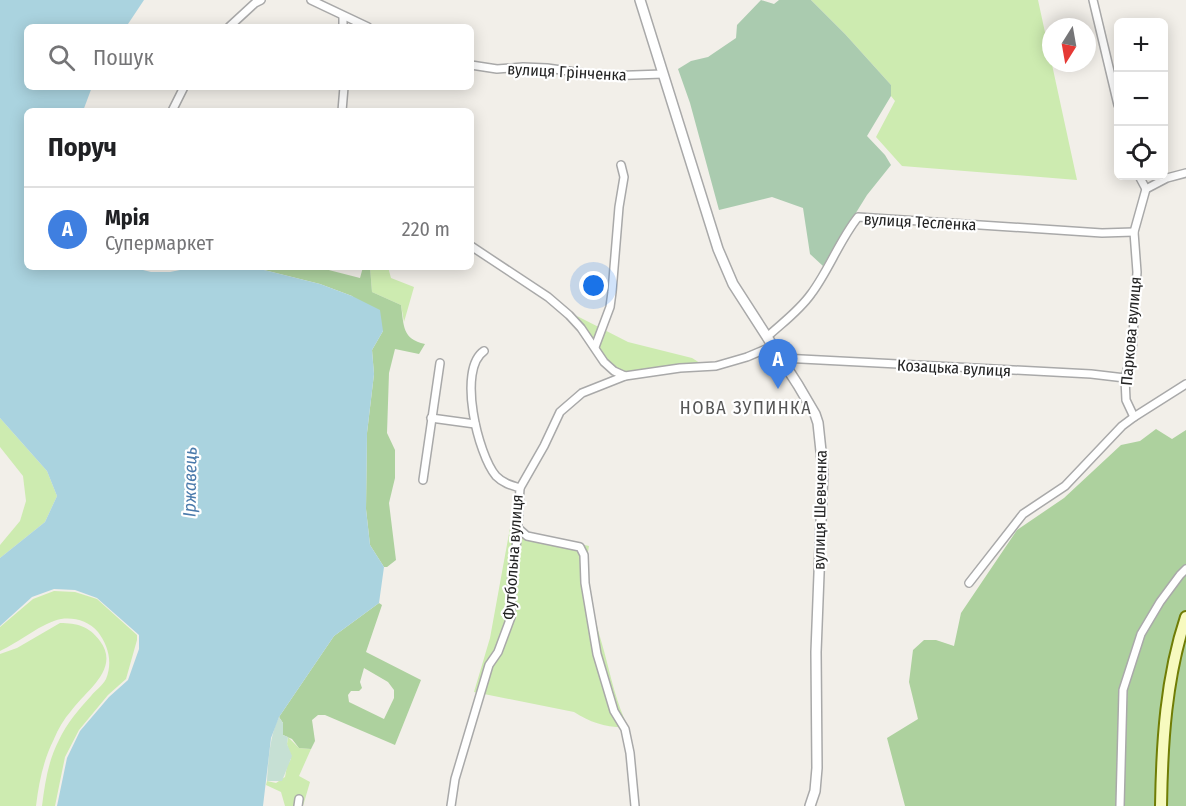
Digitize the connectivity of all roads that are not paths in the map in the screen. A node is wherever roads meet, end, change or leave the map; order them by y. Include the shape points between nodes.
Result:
1 (261, 0) edge
2 (311, 0) edge
3 (640, 0) edge
4 (1093, 0) edge
5 (343, 16) junction
6 (232, 24) edge
7 (344, 24) edge
8 (361, 24) edge
9 (474, 65) edge
10 (663, 74) junction
11 (1114, 85) edge
12 (182, 90) edge
13 (344, 90) edge
14 (174, 108) edge
15 (342, 108) edge
16 (621, 165) dead end
17 (1186, 173) edge
18 (1141, 180) edge
19 (1146, 189) junction
20 (1134, 232) junction
21 (474, 248) edge
22 (767, 337) junction
23 (773, 346) junction
24 (594, 347) junction
25 (484, 351) dead end
26 (782, 358) junction
27 (440, 363) dead end
28 (624, 376) junction
29 (1125, 378) junction
30 (1186, 384) edge
31 (1134, 417) junction
32 (431, 418) junction
33 (476, 424) junction
34 (423, 480) dead end
35 (520, 488) junction
36 (518, 528) junction
37 (1186, 569) edge
38 (969, 583) dead end
39 (1186, 617) edge
40 (451, 806) edge
41 (636, 806) edge
42 (810, 806) edge
43 (1120, 806) edge
44 (1161, 806) edge

1 - 6 street
2 - 5 street
3 - 10 street, вулиця Шевченка
4 - 11 street
5 - 7 street
5 - 8 street
9 - 10 street, вулиця Грінченка via 604,76
10 - 22 street, вулиця Шевченка via 718,249 733,284
12 - 14 street
13 - 15 street
16 - 24 street via 624,177 610,307
17 - 19 street
18 - 19 street
19 - 20 street, Паркова вулиця
20 - 22 street, вулиця Тесленка via 858,217 811,295
20 - 29 street, Паркова вулиця via 1137,273 1132,352
21 - 24 street via 555,303
22 - 23 street, вулиця Шевченка
23 - 26 street, вулиця Шевченка
23 - 28 street via 716,366
24 - 28 street via 604,362
25 - 33 street, Футбольна вулиця via 477,355 471,382
26 - 29 street, Козацька вулиця
26 - 42 street, вулиця Шевченка via 815,414 822,448 817,768
27 - 32 street
28 - 35 street via 582,393 560,412
29 - 31 street, Паркова вулиця via 1126,400
30 - 31 street
31 - 38 street via 1065,486 1023,514
32 - 33 street
32 - 34 street
33 - 35 street, Футбольна вулиця via 494,474 504,483
35 - 36 street, Футбольна вулиця
36 - 40 street, Футбольна вулиця via 511,617 489,665 455,779
36 - 41 street via 527,536 580,547 584,555 597,654 614,711 625,729
37 - 43 street via 1141,634 1123,690
39 - 44 main road via 1167,697

